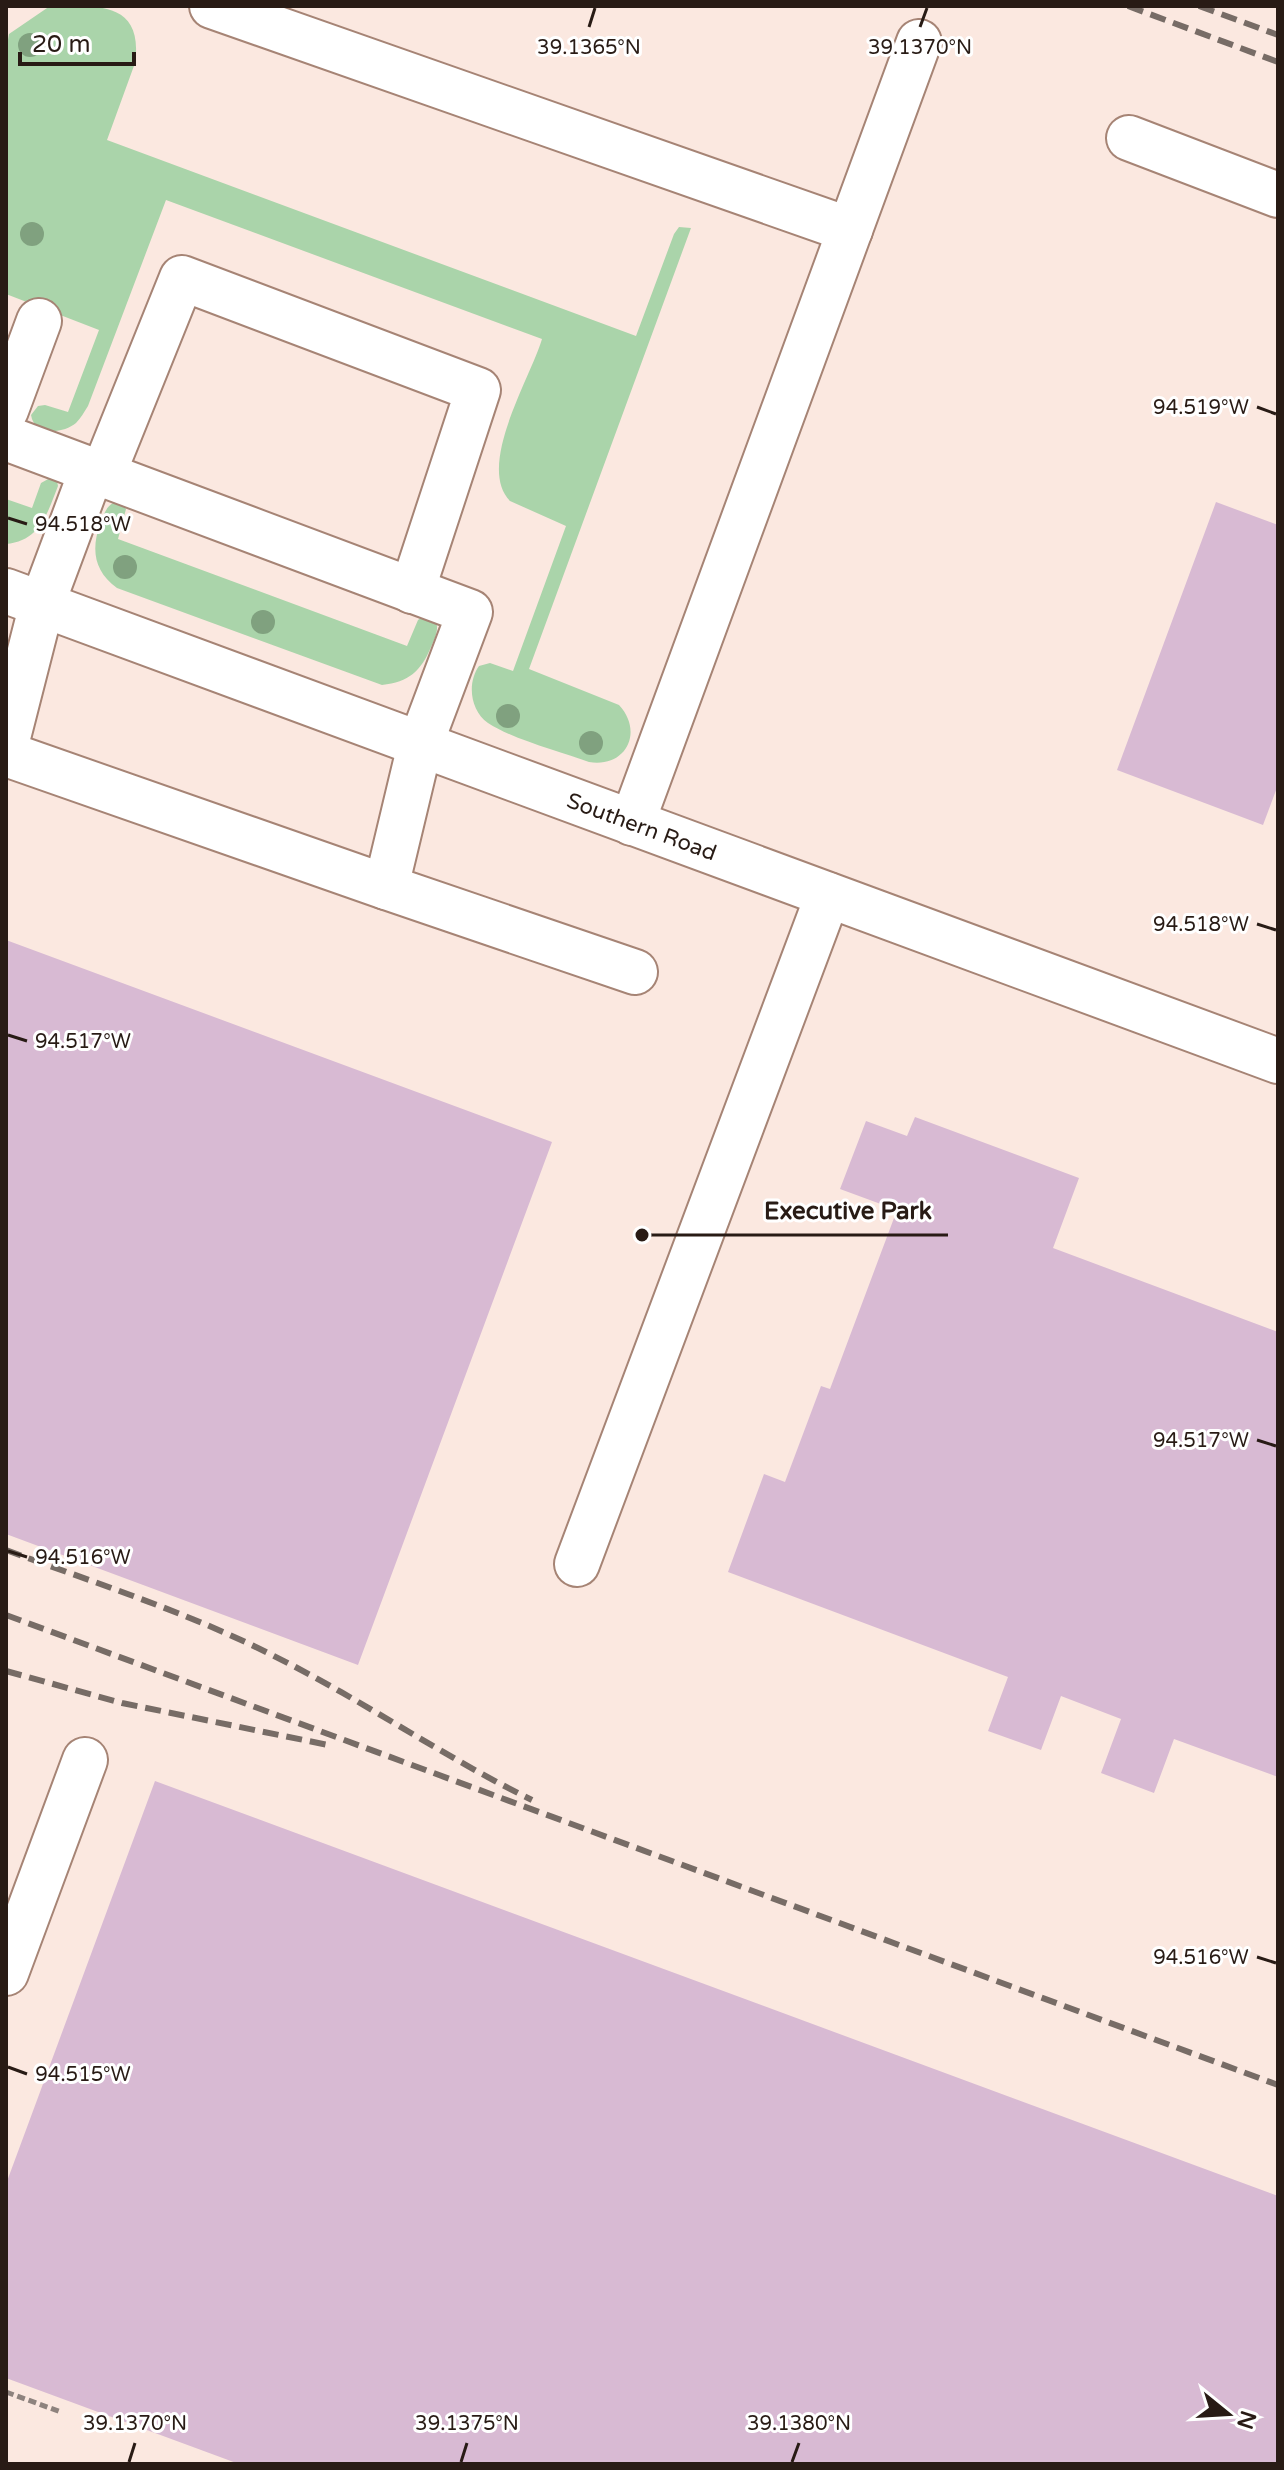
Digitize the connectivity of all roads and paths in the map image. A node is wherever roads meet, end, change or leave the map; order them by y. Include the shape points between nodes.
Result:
1 (212, 6) edge
2 (919, 42) dead end
3 (1129, 138) dead end
4 (1278, 195) edge
5 (850, 230) junction
6 (39, 321) dead end
7 (6, 410) edge
8 (6, 438) edge
9 (97, 472) junction
10 (412, 591) junction
11 (24, 598) edge
12 (6, 745) edge
13 (420, 745) junction
14 (6, 754) edge
15 (632, 823) junction
16 (386, 887) junction
17 (828, 895) junction
18 (635, 972) dead end
19 (1278, 1061) edge
20 (577, 1564) dead end
21 (85, 1760) dead end
22 (6, 1973) edge
23 (6, 2392) edge
24 (61, 2412) dead end

1 - 5 street
2 - 5 street
3 - 4 street
5 - 15 street
6 - 7 street
8 - 9 street
9 - 10 street
9 - 10 street via 182,278 478,390
9 - 11 street
10 - 13 street via 470,612
11 - 12 street
11 - 13 street, Southern Road
13 - 15 street, Southern Road
13 - 16 street
14 - 16 street
15 - 17 street, Southern Road
16 - 18 street
17 - 19 street, Southern Road
17 - 20 street
21 - 22 street
23 - 24 path

